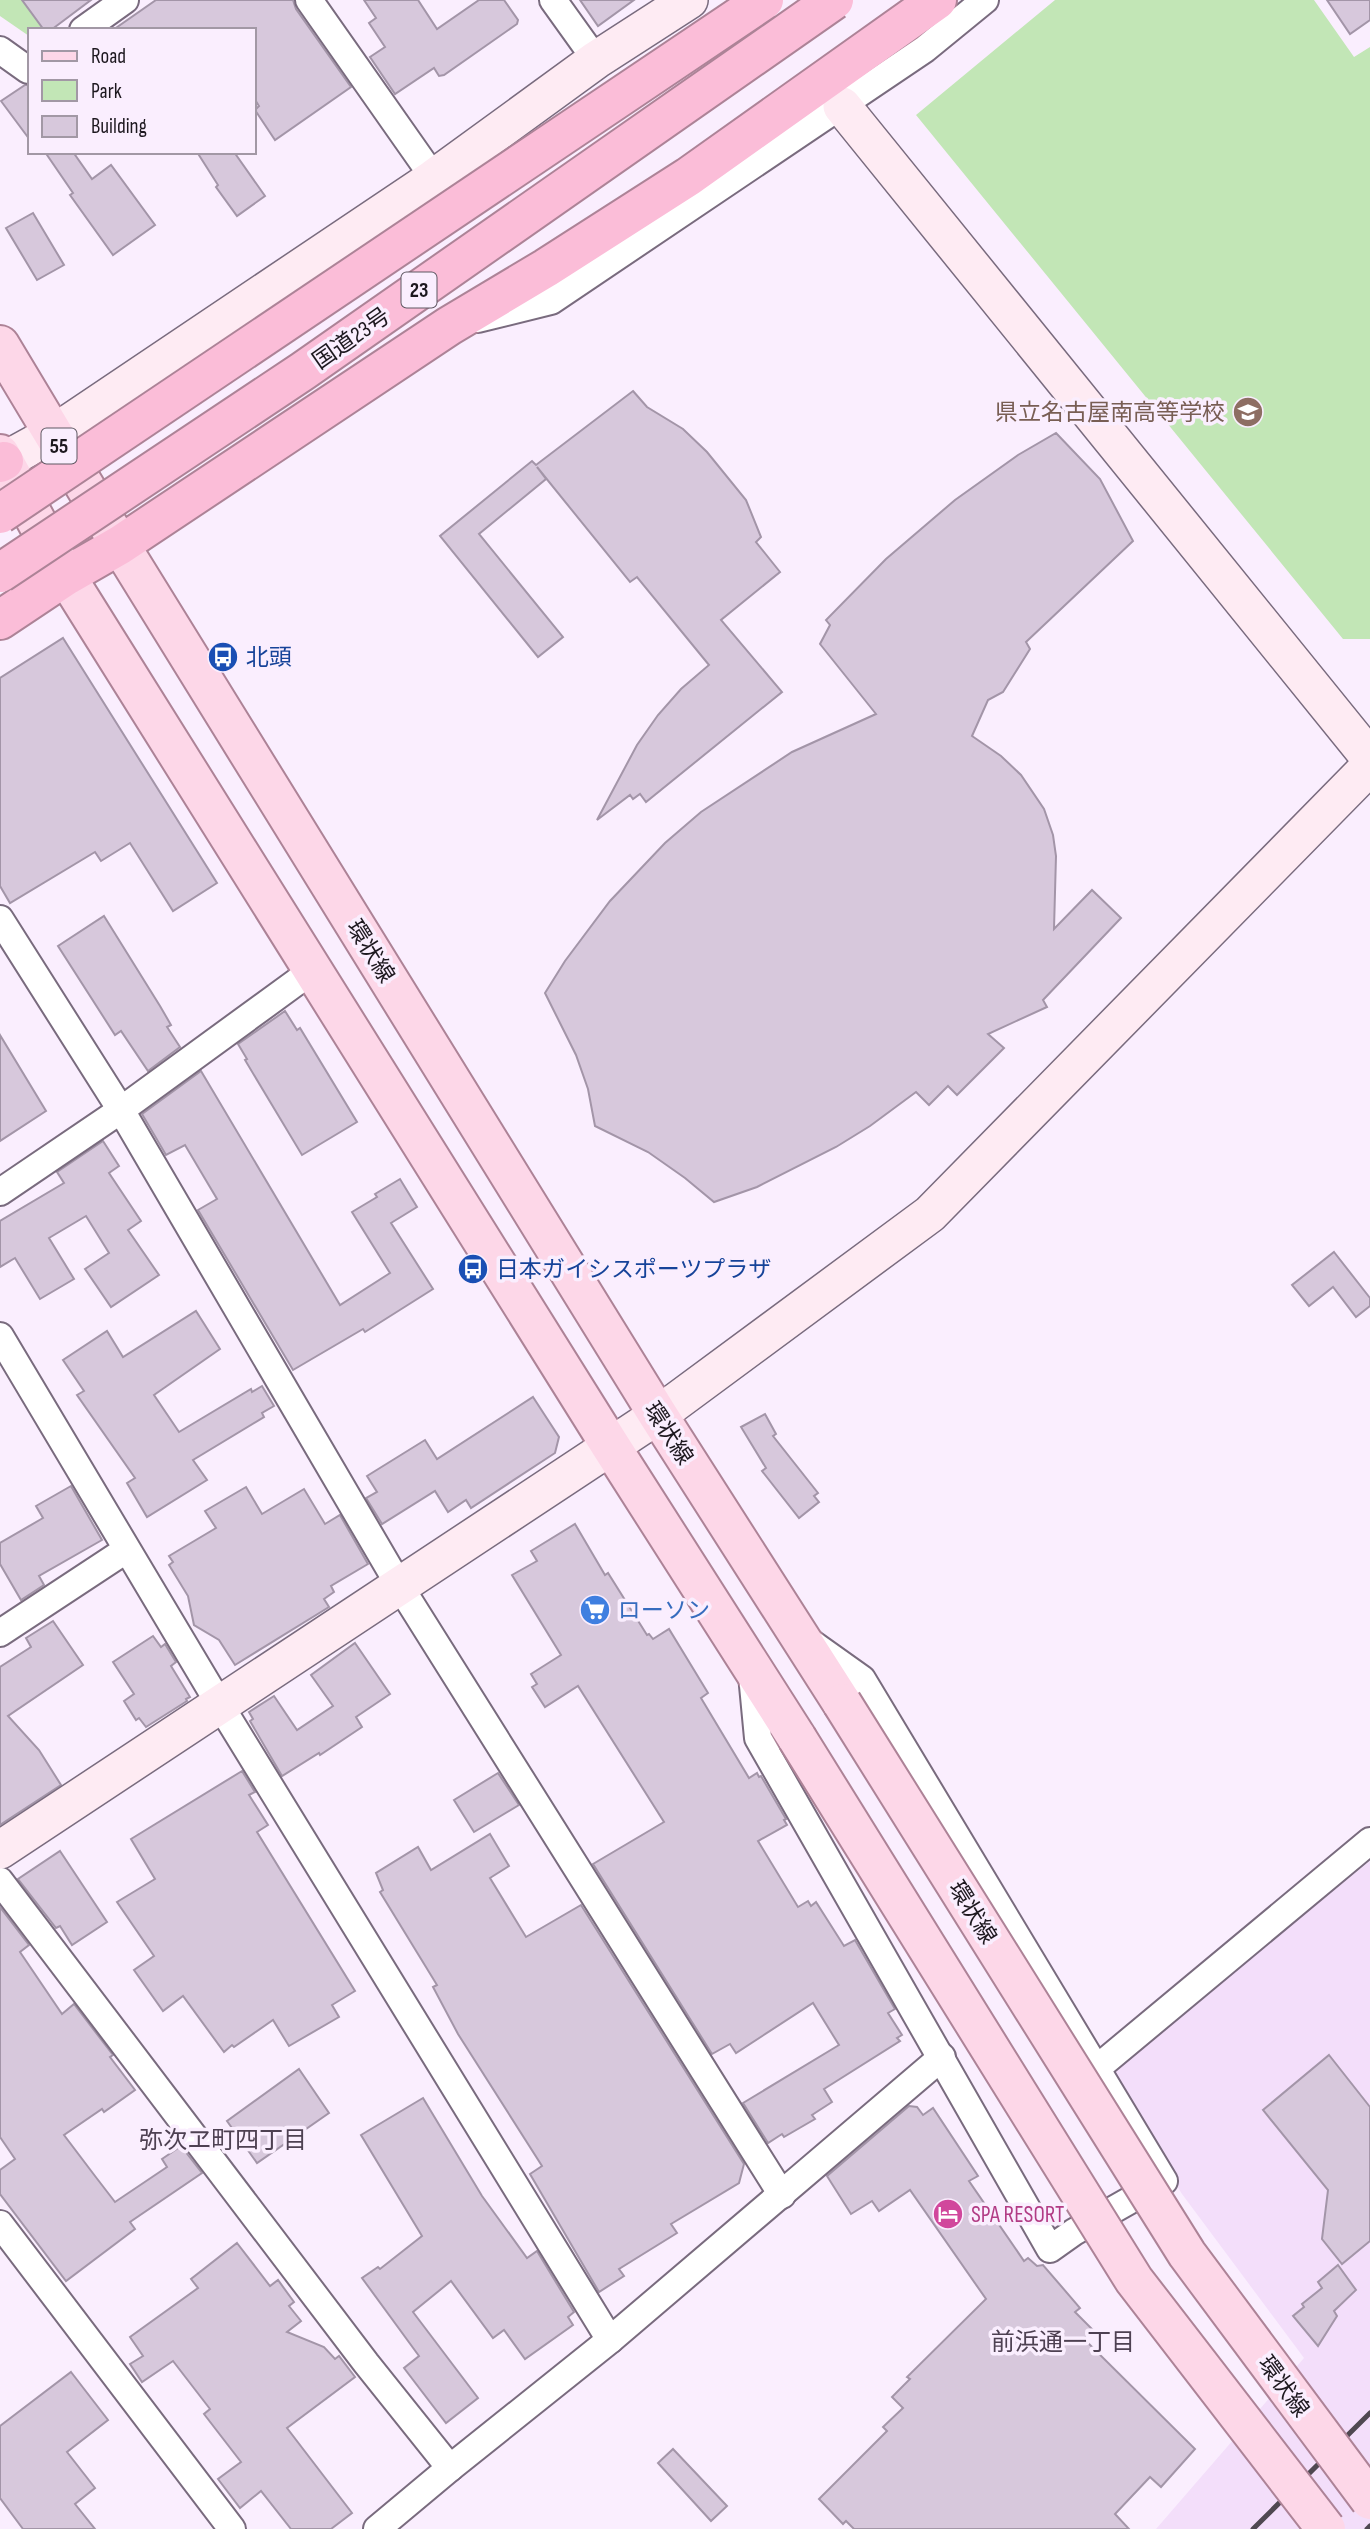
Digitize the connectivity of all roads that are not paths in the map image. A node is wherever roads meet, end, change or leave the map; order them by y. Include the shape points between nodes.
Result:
1 (125, 0) edge
2 (310, 0) edge
3 (553, 0) edge
4 (690, 0) edge
5 (764, 0) edge
6 (834, 0) edge
7 (937, 0) edge
8 (985, 0) edge
9 (86, 28) edge
10 (0, 50) edge
11 (596, 60) junction
12 (28, 70) edge
13 (842, 106) junction
14 (434, 178) junction
15 (449, 326) junction
16 (0, 345) edge
17 (52, 434) junction
18 (1, 459) edge
19 (0, 514) edge
20 (120, 545) junction
21 (0, 573) edge
22 (66, 576) junction
23 (0, 620) edge
24 (1370, 758) edge
25 (1370, 766) edge
26 (0, 919) edge
27 (313, 970) junction
28 (121, 1110) junction
29 (0, 1192) edge
30 (0, 1336) edge
31 (658, 1415) junction
32 (610, 1445) junction
33 (127, 1550) junction
34 (399, 1585) junction
35 (0, 1633) edge
36 (800, 1635) junction
37 (752, 1666) junction
38 (220, 1705) junction
39 (1370, 1841) edge
40 (0, 1850) edge
41 (0, 1881) edge
42 (942, 2057) junction
43 (1096, 2069) junction
44 (782, 2194) junction
45 (0, 2224) edge
46 (610, 2340) junction
47 (450, 2468) junction
48 (1370, 2500) edge
49 (232, 2529) edge
50 (377, 2529) edge
51 (1326, 2529) edge

1 - 9 street
2 - 14 street
3 - 11 street
4 - 11 street
5 - 19 highway, 23, bridge
6 - 21 highway, 国道23号 / 23, bridge via 303,371
7 - 15 highway via 688,177
8 - 13 street via 925,49
10 - 12 street
11 - 14 street
13 - 15 street via 551,301
13 - 24 street
14 - 17 street
15 - 20 highway
16 - 17 main road, 環状線 / 55
17 - 18 street
17 - 20 main road, 環状線 / 55
18 - 22 main road, 55
20 - 22 highway
20 - 31 main road, 環状線
22 - 23 highway
22 - 27 main road
25 - 31 street via 930,1213
26 - 28 street
27 - 28 street
27 - 32 main road
28 - 29 street
28 - 34 street
30 - 33 street
31 - 32 street
31 - 36 main road, 環状線
32 - 34 street
32 - 37 main road
33 - 35 street
33 - 38 street
34 - 38 street
34 - 44 street
36 - 43 street via 862,1679
36 - 48 main road, 環状線, bridge via 1187,2253
37 - 42 street via 758,1738
37 - 51 main road, bridge via 1134,2280
38 - 40 street
38 - 46 street
39 - 43 street
41 - 47 street
42 - 43 street via 1050,2249 1164,2181
42 - 44 street
44 - 46 street
45 - 49 street
46 - 47 street
47 - 50 street

